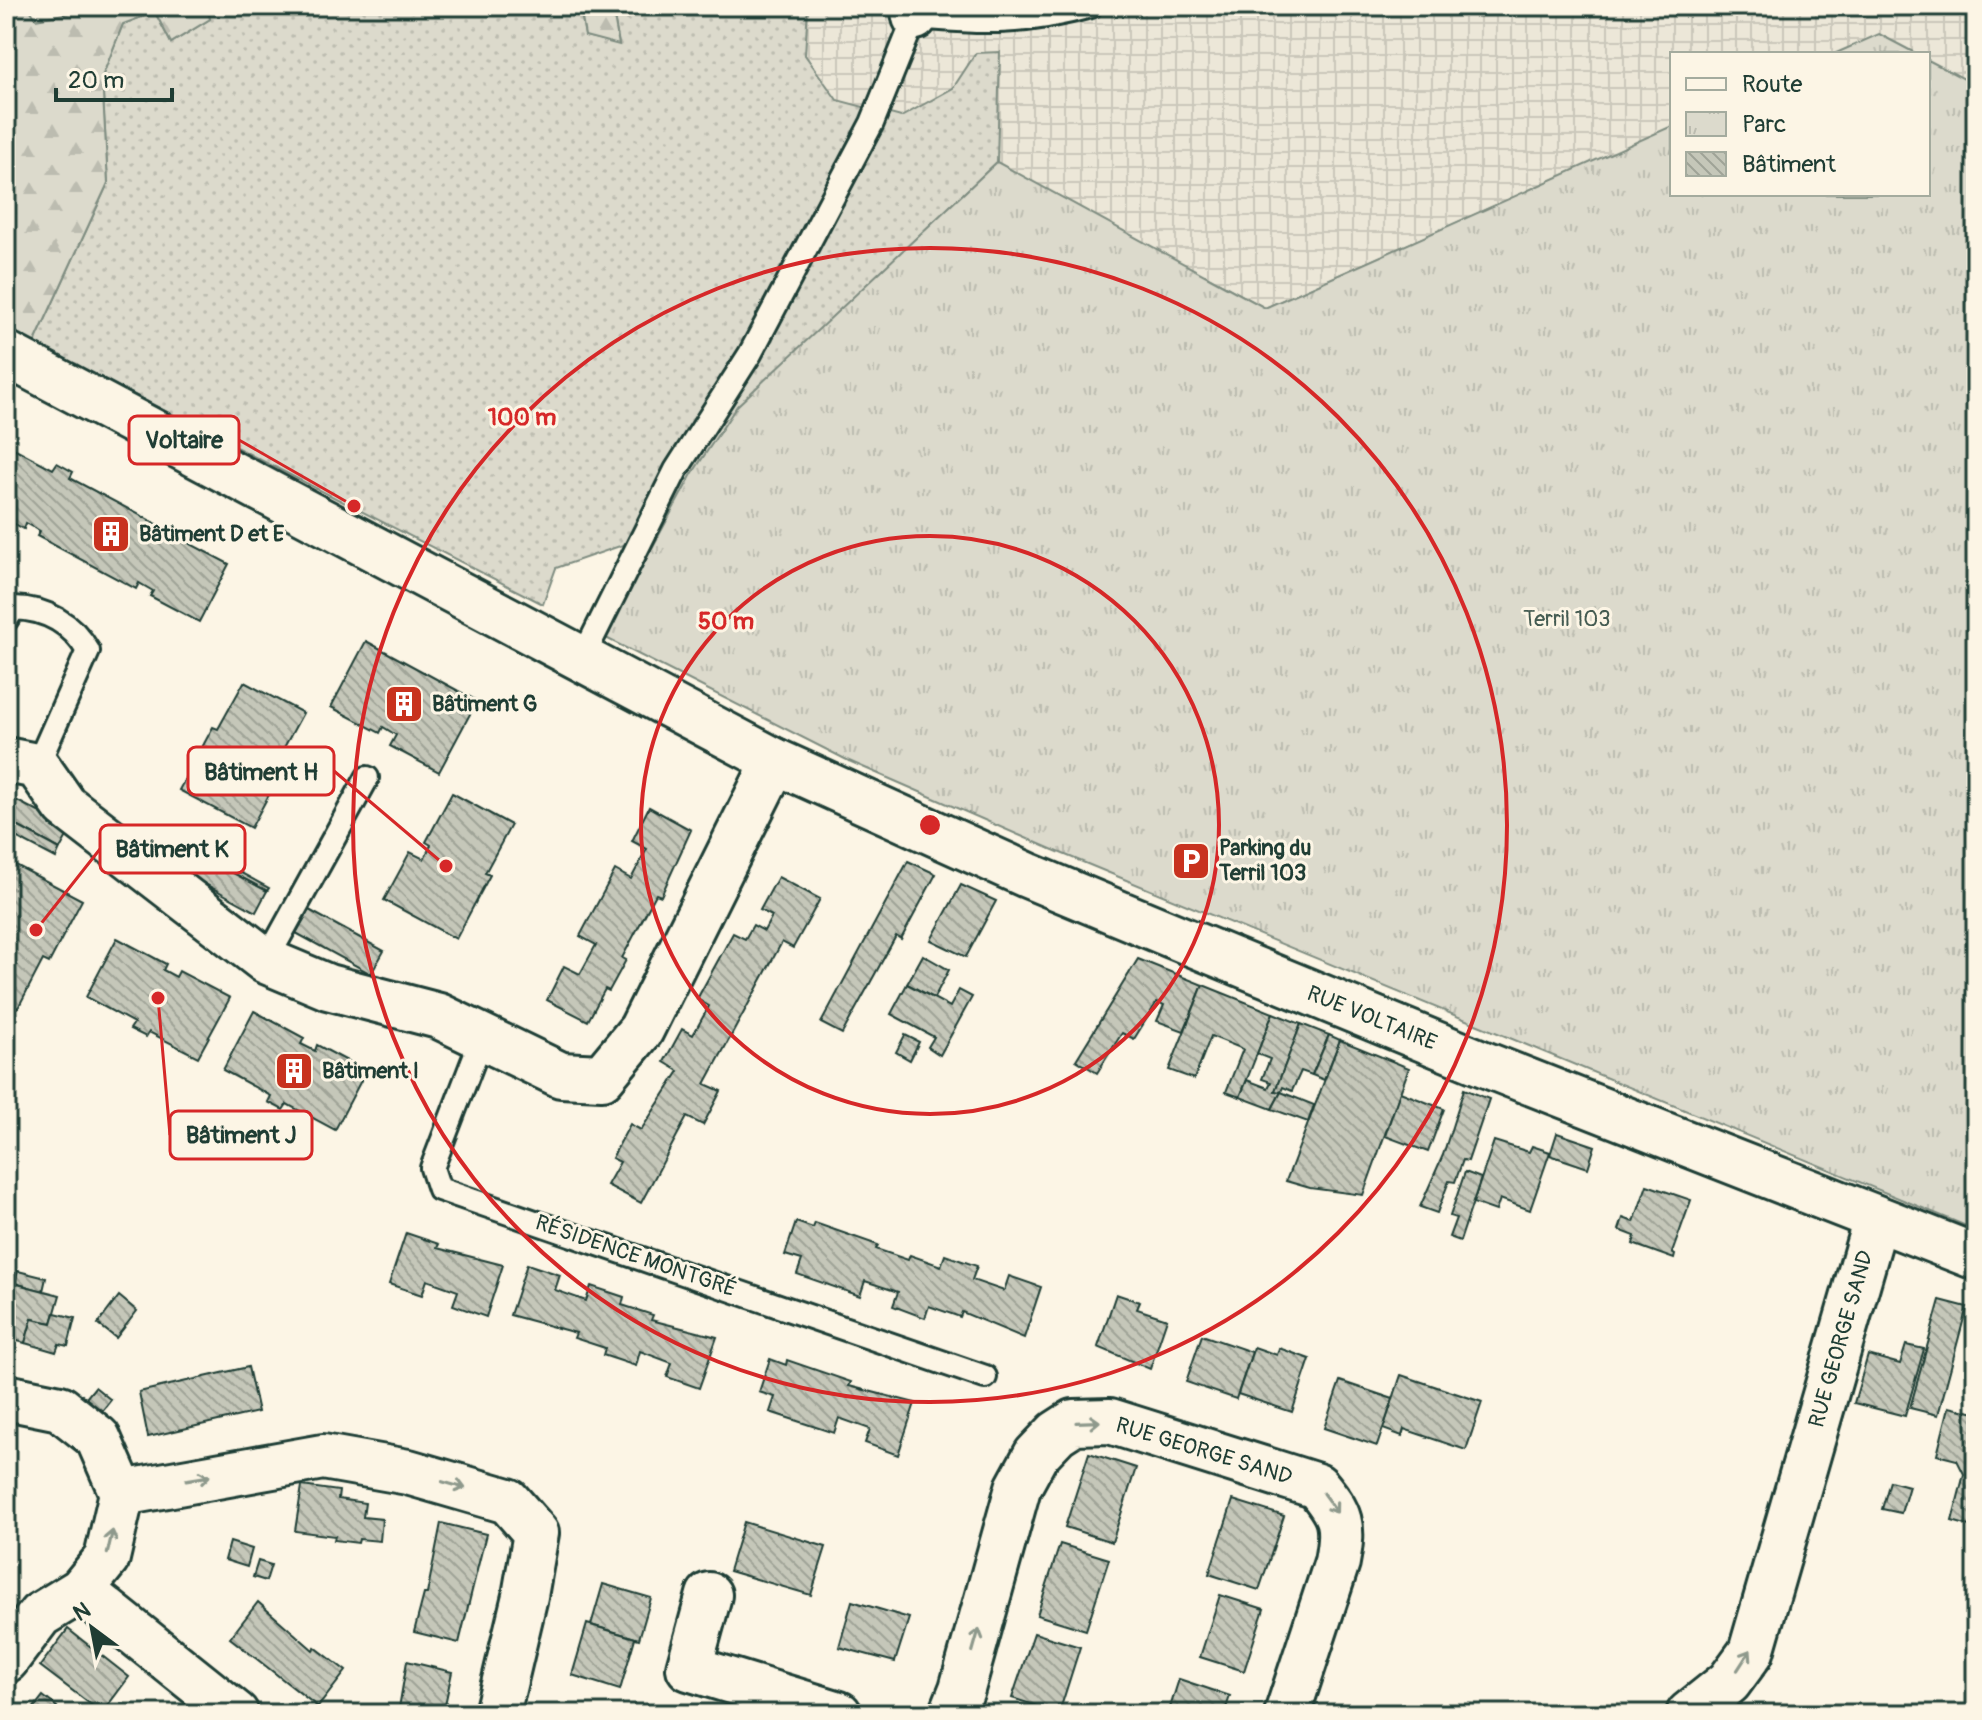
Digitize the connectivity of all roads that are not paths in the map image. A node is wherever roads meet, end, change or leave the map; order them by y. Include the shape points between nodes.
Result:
1 (1091, 6) edge
2 (914, 12) edge
3 (6, 354) edge
4 (6, 620) edge
5 (582, 659) junction
6 (775, 761) junction
7 (21, 763) edge
8 (367, 778) dead end
9 (266, 961) junction
10 (482, 1038) junction
11 (1876, 1219) junction
12 (1976, 1257) edge
13 (985, 1377) dead end
14 (6, 1397) edge
15 (122, 1493) junction
16 (81, 1590) junction
17 (709, 1595) dead end
18 (6, 1660) edge
19 (1716, 1707) edge
20 (236, 1714) edge
21 (497, 1714) edge
22 (839, 1714) edge
23 (952, 1714) edge
24 (1287, 1714) edge

1 - 2 lane via 994,24
2 - 5 lane via 865,137 750,354 676,470
3 - 5 street, RUE VOLTAIRE
4 - 7 lane via 14,608 39,609 77,633 88,651
5 - 6 street, RUE VOLTAIRE
6 - 10 street via 641,1030 602,1077 561,1075
6 - 11 street, RUE VOLTAIRE via 1027,875
7 - 9 street via 65,806
8 - 9 lane
9 - 10 street via 328,987 439,1016
10 - 13 lane, RÉSIDENCE MONTGRÉ via 432,1168 439,1189
11 - 12 street, RUE VOLTAIRE
19 -> 11 street, RUE GEORGE SAND via 1751,1652
14 - 15 street via 60,1408 98,1438
16 -> 15 street via 107,1558
15 -> 21 street via 323,1457 408,1472 508,1501 536,1533
16 - 18 street via 40,1615
16 - 20 street
17 - 22 street via 689,1668
23 -> 24 street, RUE GEORGE SAND via 1018,1488 1036,1455 1057,1433 1074,1422 1110,1421 1317,1486 1338,1511 1337,1562

